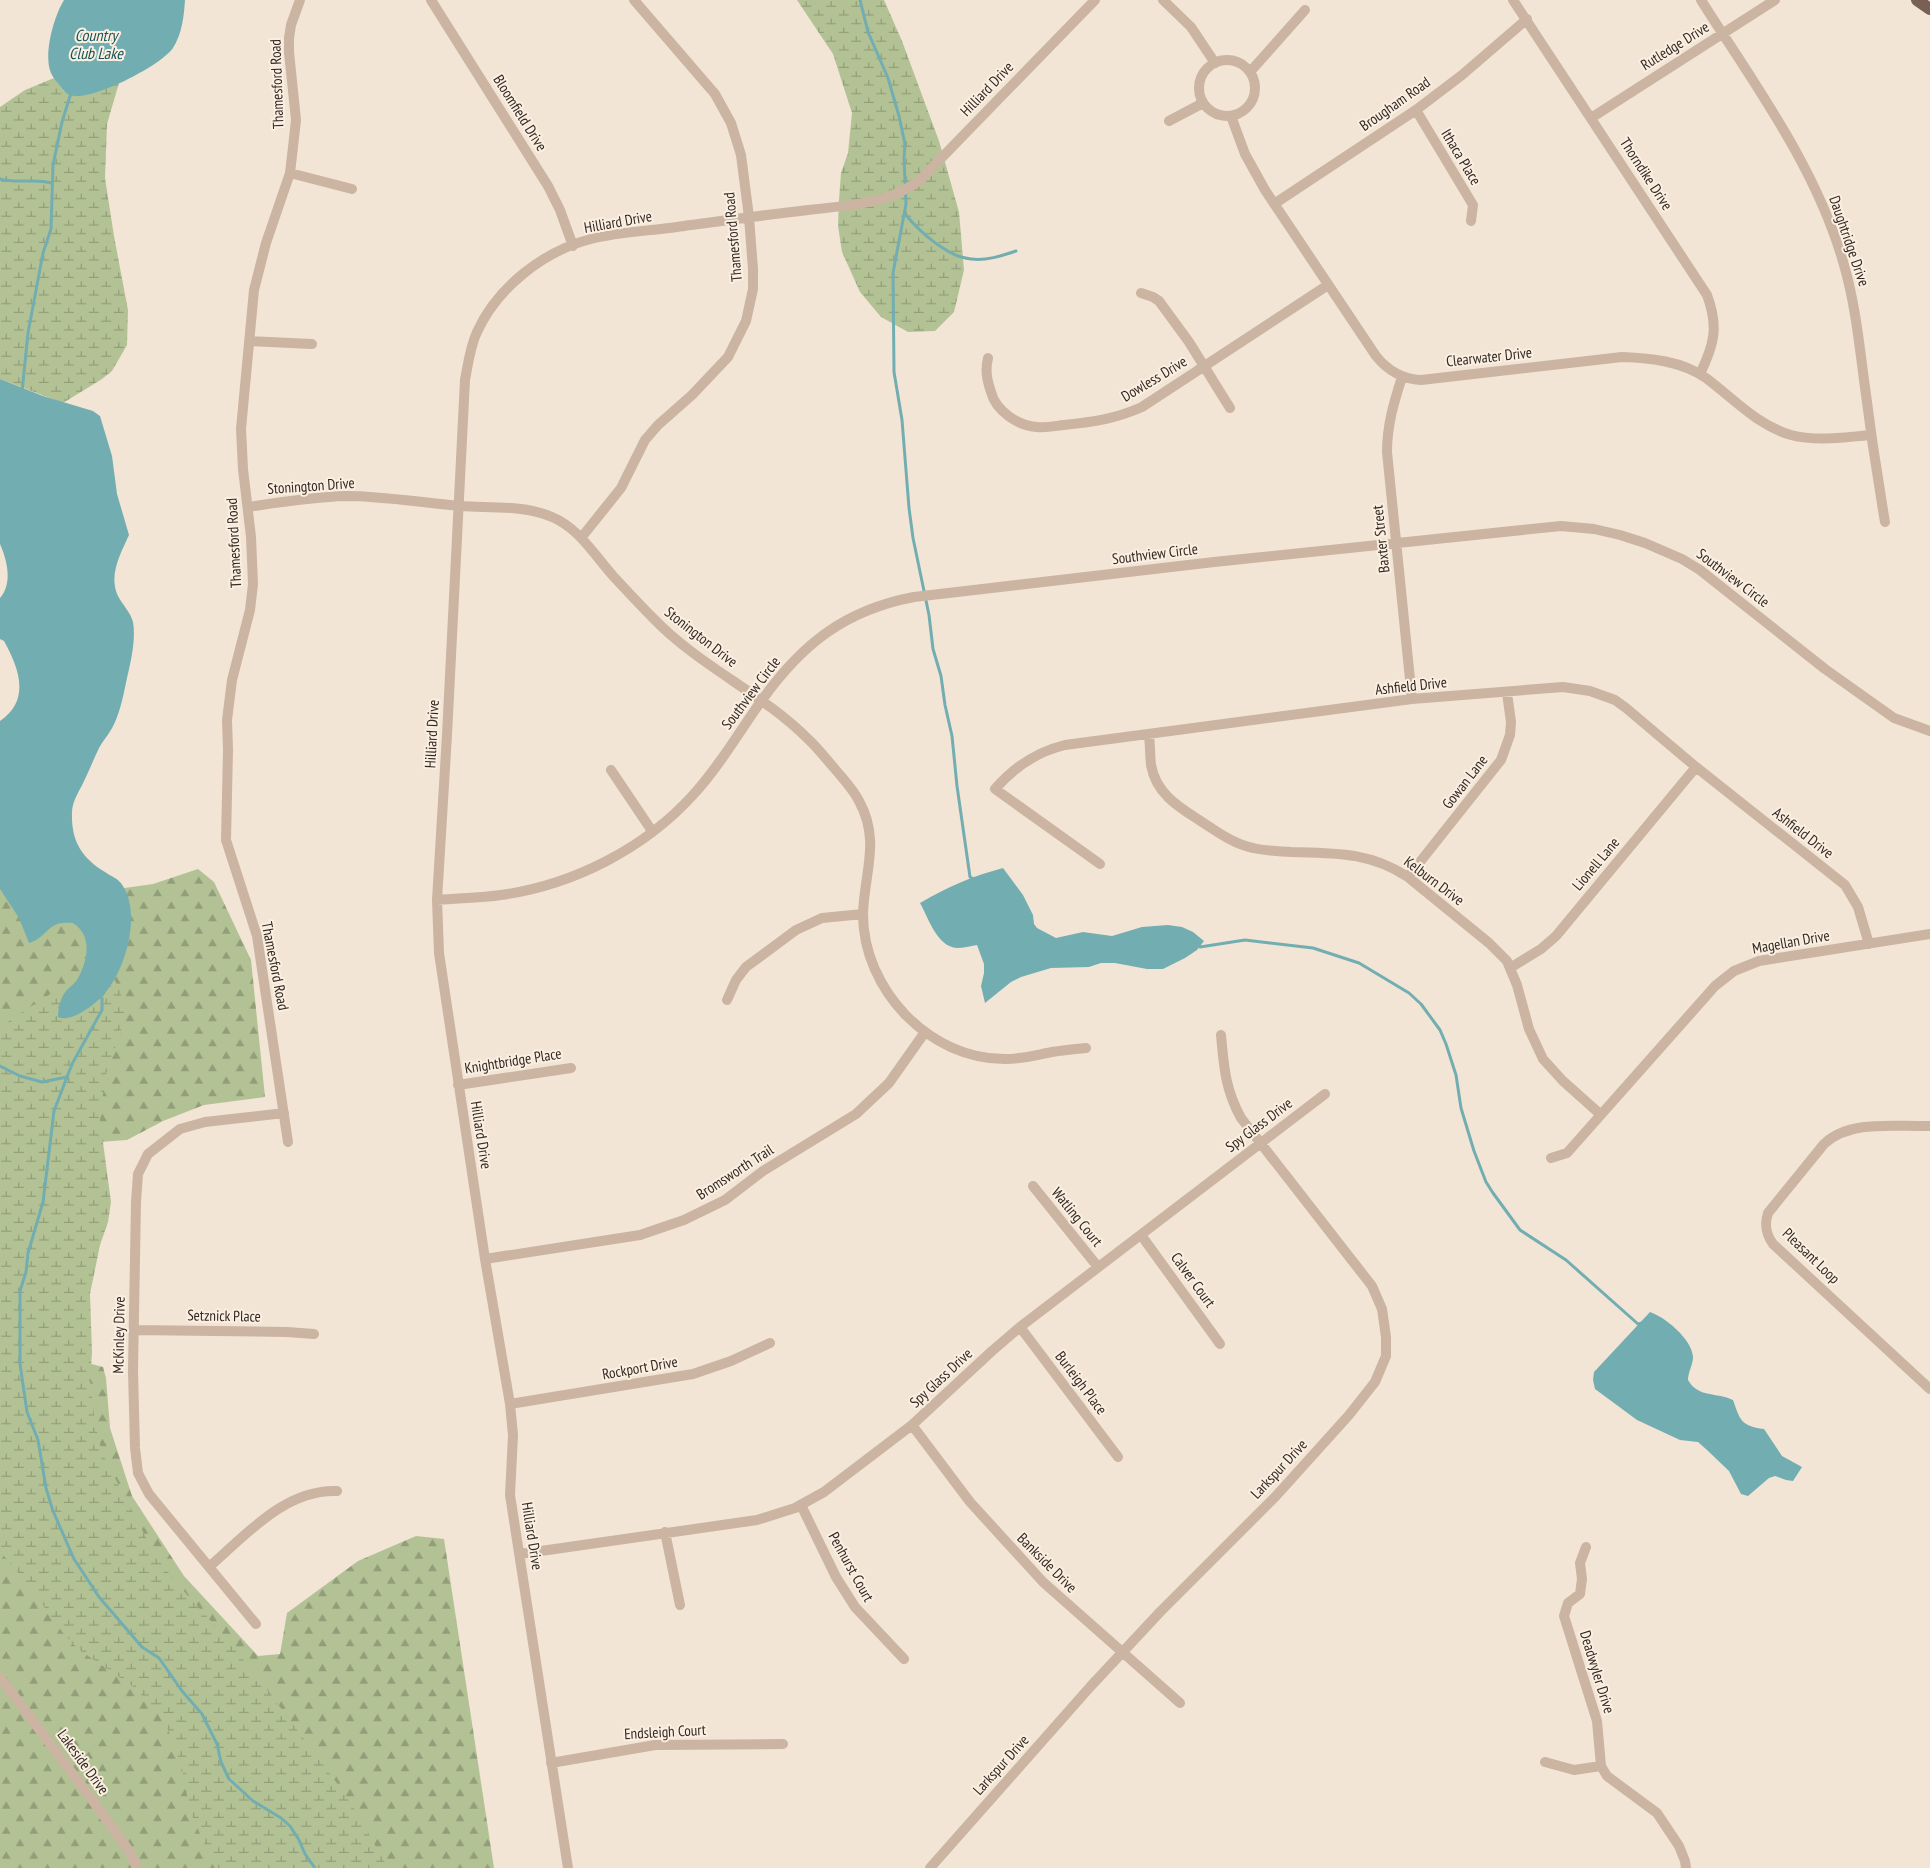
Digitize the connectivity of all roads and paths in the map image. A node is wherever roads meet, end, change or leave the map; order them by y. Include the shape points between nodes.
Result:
1 (300, 0) edge
2 (431, 0) edge
3 (634, 0) edge
4 (1095, 0) edge
5 (1163, 0) edge
6 (1513, 0) edge
7 (1700, 0) edge
8 (1775, 0) edge
9 (1917, 0) edge
10 (1930, 9) edge
11 (1305, 10) dead end
12 (1527, 19) junction
13 (1722, 34) junction
14 (1215, 63) junction
15 (1250, 72) junction
16 (1203, 103) junction
17 (1416, 110) junction
18 (1231, 116) junction
19 (1591, 118) junction
20 (1169, 121) dead end
21 (290, 173) junction
22 (352, 189) dead end
23 (1274, 204) junction
24 (749, 217) junction
25 (1471, 221) dead end
26 (573, 246) junction
27 (1328, 285) junction
28 (1141, 293) dead end
29 (250, 341) junction
30 (312, 344) dead end
31 (988, 358) dead end
32 (1204, 367) junction
33 (1700, 374) junction
34 (1402, 377) junction
35 (1230, 408) dead end
36 (1871, 435) junction
37 (459, 506) junction
38 (248, 507) junction
39 (1885, 522) dead end
40 (581, 538) junction
41 (1397, 543) junction
42 (1507, 693) junction
43 (1412, 700) junction
44 (761, 701) junction
45 (1930, 731) edge
46 (1149, 734) junction
47 (1696, 768) junction
48 (611, 770) dead end
49 (652, 831) junction
50 (1100, 864) dead end
51 (1408, 877) junction
52 (437, 900) junction
53 (863, 914) junction
54 (1930, 934) edge
55 (1869, 944) junction
56 (1510, 968) junction
57 (727, 1000) dead end
58 (925, 1032) junction
59 (1221, 1035) dead end
60 (1086, 1048) dead end
61 (572, 1068) dead end
62 (458, 1085) junction
63 (1325, 1094) dead end
64 (284, 1113) junction
65 (1600, 1114) junction
66 (1930, 1126) edge
67 (288, 1142) dead end
68 (1261, 1142) junction
69 (1551, 1158) dead end
70 (1033, 1186) dead end
71 (1141, 1235) junction
72 (485, 1259) junction
73 (1098, 1267) junction
74 (1020, 1327) junction
75 (134, 1330) junction
76 (314, 1334) dead end
77 (770, 1342) dead end
78 (1220, 1344) dead end
79 (1930, 1389) edge
80 (510, 1404) junction
81 (912, 1425) junction
82 (1118, 1457) dead end
83 (337, 1491) dead end
84 (801, 1505) junction
85 (665, 1532) junction
86 (1586, 1548) dead end
87 (520, 1554) junction
88 (209, 1567) junction
89 (680, 1605) dead end
90 (256, 1624) dead end
91 (1123, 1653) junction
92 (904, 1659) dead end
93 (0, 1677) edge
94 (1180, 1703) dead end
95 (783, 1744) dead end
96 (1545, 1762) dead end
97 (551, 1763) junction
98 (1601, 1766) junction
99 (138, 1868) edge
100 (568, 1868) edge
101 (930, 1868) edge
102 (1686, 1868) edge

1 - 21 street, Thamesford Road via 289,38 296,120
2 - 26 street, Bloomfield Drive via 548,186
3 - 24 street, Thamesford Road via 722,105 738,142
4 - 24 street, Hilliard Drive via 909,188 872,202
5 - 14 street via 1191,27
6 - 12 street, Thorndike Drive
7 - 13 street, Daughtridge Drive
8 - 13 street, Rutledge Drive
9 - 10 main road
11 - 15 street
12 - 17 street, Brougham Road
12 - 19 street, Thorndike Drive
13 - 19 street, Rutledge Drive
13 - 36 street, Daughtridge Drive via 1788,136 1834,232 1854,303
14 - 15 street via 1234,61
14 - 16 street via 1202,77 1199,90
15 - 18 street via 1256,90 1253,99 1248,107
16 - 18 street via 1215,114
16 - 20 street
17 - 23 street, Brougham Road
17 - 25 street, Ithaca Place via 1473,205
18 - 23 street, Clearwater Drive via 1245,154
19 - 33 street, Thorndike Drive via 1707,296 1712,308 1714,334 1712,348
21 - 22 street
21 - 29 street, Thamesford Road via 259,267
23 - 27 street, Clearwater Drive
24 - 26 street, Hilliard Drive via 590,239
24 - 40 street, Thamesford Road via 753,289 738,340 715,372 645,440 621,488
26 - 37 street, Hilliard Drive via 548,257 518,279 500,298 476,334 465,380
27 - 32 street, Dowless Drive
27 - 34 street, Clearwater Drive via 1376,356 1386,368
28 - 32 street via 1159,300
29 - 30 street
29 - 38 street, Thamesford Road via 241,429 242,469
31 - 32 street, Dowless Drive via 987,378 994,401 1013,419 1038,427 1124,415
32 - 35 street
33 - 34 street, Clearwater Drive via 1662,360 1622,357 1421,380
33 - 36 street, Clearwater Drive via 1743,409 1792,435 1825,439
34 - 41 street, Baxter Street via 1387,432
36 - 39 street, Daughtridge Drive
37 - 38 street, Stonington Drive via 346,496
37 - 40 street, Stonington Drive via 536,512 555,518
37 - 52 street, Hilliard Drive
38 - 64 street, Thamesford Road via 253,584 250,610 232,680 227,720 226,840 257,936
40 - 44 street, Stonington Drive via 657,622
41 - 43 street, Baxter Street
41 - 44 street, Southview Circle via 894,601 856,614 821,635 782,672
41 - 45 street, Southview Circle via 1567,526 1594,529 1645,543 1700,570 1825,669 1894,718
42 - 43 street, Ashfield Drive
42 - 47 street, Ashfield Drive via 1563,687 1602,695 1626,708
42 - 51 street, Gowan Lane via 1510,735 1501,760
43 - 46 street, Ashfield Drive
44 - 49 street, Southview Circle via 693,795
44 - 53 street, Stonington Drive via 808,738 859,801 871,840
46 - 50 street, Ashfield Drive via 1045,750 1016,767 995,789
46 - 51 street, Kelburn Drive via 1151,764 1161,789 1174,804 1228,839 1266,851 1358,855
47 - 55 street, Ashfield Drive via 1845,885 1858,908
47 - 56 street, Lionell Lane via 1556,936
48 - 49 street
49 - 52 street, Southview Circle via 611,858 563,880 503,894
51 - 56 street, Kelburn Drive via 1489,943
52 - 62 street, Hilliard Drive via 439,953
53 - 57 street via 822,918 796,930 746,967
53 - 58 street, Stonington Drive via 867,944 881,981 894,1004
54 - 55 street, Magellan Drive
55 - 65 street, Magellan Drive via 1759,961 1734,971 1715,986
56 - 65 street, Kelburn Drive via 1529,1029 1543,1059
58 - 60 street, Stonington Drive via 956,1049 988,1058 1027,1058
58 - 72 street, Bromsworth Trail via 889,1083 856,1114 764,1171 725,1200 684,1220 640,1234
59 - 68 street, Larkspur Drive via 1231,1100
61 - 62 street, Knightbridge Place
62 - 72 street, Hilliard Drive
63 - 68 street, Spy Glass Drive
64 - 67 street, Thamesford Road
64 - 75 street, McKinley Drive via 180,1128 148,1154 138,1174
65 - 69 street, Magellan Drive via 1567,1153
66 - 79 street, Pleasant Loop via 1859,1127 1834,1136 1768,1213 1766,1226 1774,1244
68 - 71 street, Spy Glass Drive
68 - 91 street, Larkspur Drive via 1372,1286 1382,1309 1386,1356 1375,1382 1348,1415 1276,1496
70 - 73 street, Watling Court
71 - 73 street, Spy Glass Drive
71 - 78 street, Calver Court
72 - 80 street, Hilliard Drive
73 - 74 street, Spy Glass Drive
74 - 81 street, Spy Glass Drive
74 - 82 street, Burleigh Place
75 - 76 street, Setznick Place
75 - 88 street, McKinley Drive via 138,1473 149,1494
77 - 80 street, Rockport Drive via 731,1361 693,1374
80 - 87 street, Hilliard Drive via 513,1435 510,1495
81 - 84 street, Spy Glass Drive via 824,1492
81 - 91 street, Bankside Drive via 970,1502 1020,1558
83 - 88 street via 310,1494 268,1515
84 - 85 street, Spy Glass Drive via 757,1520
84 - 92 street, Penhurst Court via 836,1577 855,1607
85 - 87 street, Spy Glass Drive
85 - 89 street
86 - 98 street, Deadwyler Drive via 1580,1563 1580,1594 1568,1603 1564,1616 1598,1721
87 - 97 street, Hilliard Drive
88 - 90 street, McKinley Drive
91 - 94 street, Bankside Drive
91 - 101 street, Larkspur Drive
93 - 99 street, Lakeside Drive via 104,1816
95 - 97 street, Endsleigh Court via 655,1745
96 - 98 street via 1574,1770
97 - 100 street, Hilliard Drive
98 - 102 street via 1606,1776 1657,1813 1679,1846

